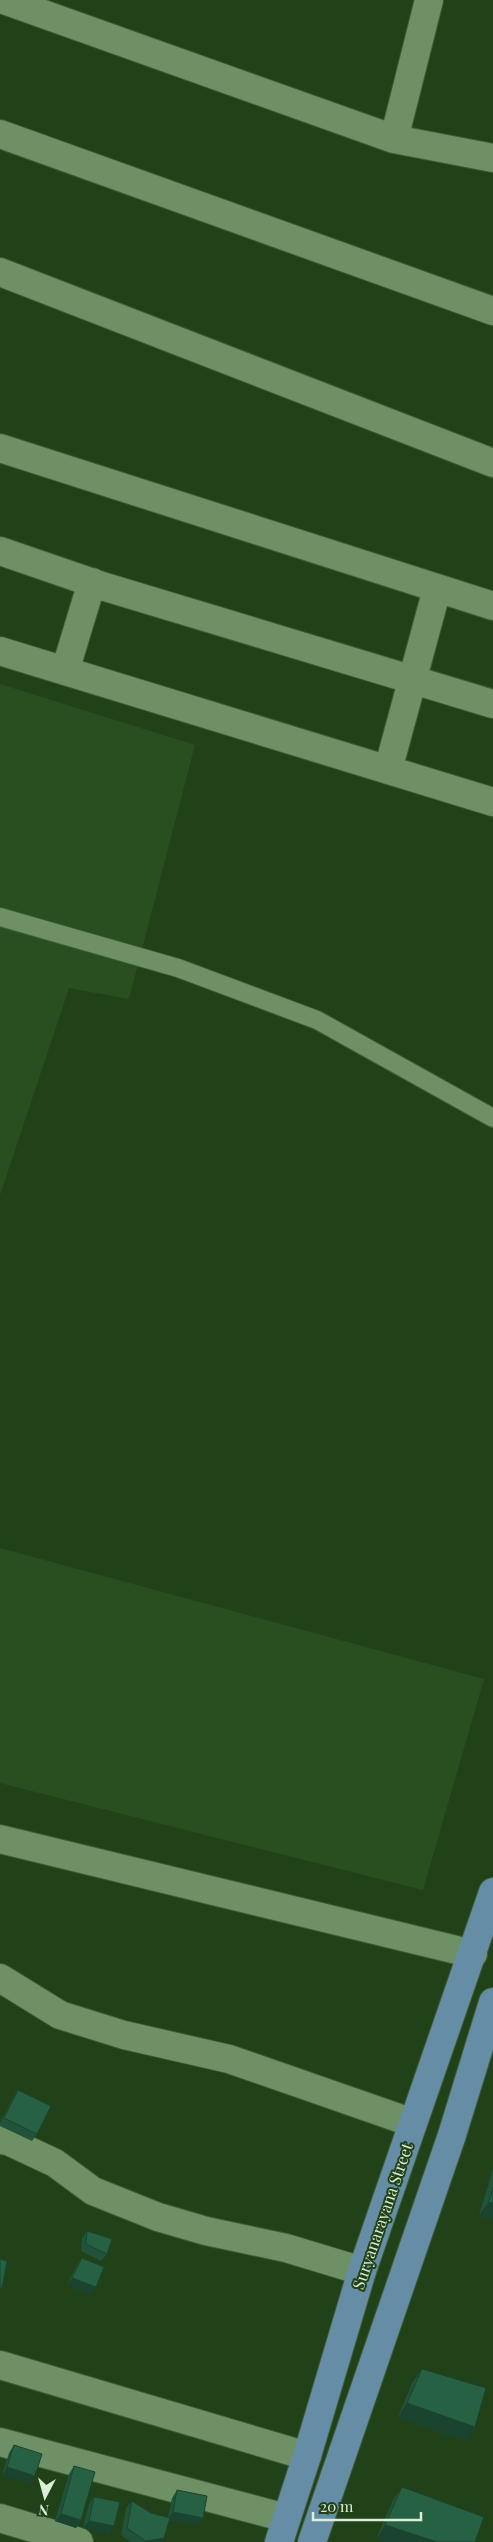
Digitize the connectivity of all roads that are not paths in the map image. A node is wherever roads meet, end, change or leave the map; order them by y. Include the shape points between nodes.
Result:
1 (4, 0) edge
2 (429, 0) edge
3 (0, 134) edge
4 (394, 139) junction
5 (493, 158) edge
6 (0, 272) edge
7 (493, 311) edge
8 (0, 448) edge
9 (493, 463) edge
10 (0, 550) edge
11 (92, 582) junction
12 (437, 588) junction
13 (493, 606) edge
14 (0, 651) edge
15 (65, 671) junction
16 (412, 680) junction
17 (493, 704) edge
18 (388, 770) junction
19 (493, 802) edge
20 (0, 917) edge
21 (493, 1118) edge
22 (0, 1838) edge
23 (493, 1892) edge
24 (474, 1954) junction
25 (0, 1978) edge
26 (493, 2002) edge
27 (413, 2124) junction
28 (0, 2140) edge
29 (362, 2271) junction
30 (0, 2365) edge
31 (0, 2442) edge
32 (308, 2456) junction
33 (0, 2518) edge
34 (282, 2530) edge
35 (80, 2542) edge
36 (312, 2542) edge

1 - 4 street
2 - 4 street
3 - 7 street
4 - 5 street
6 - 9 street
8 - 12 street
10 - 11 street
11 - 15 street
11 - 16 street
12 - 13 street
12 - 16 street
14 - 15 street
15 - 18 street
16 - 17 street
16 - 18 street
18 - 19 street
20 - 21 lane via 178,968 317,1020
22 - 24 street
23 - 24 main road, Suryanarayana Street
24 - 27 main road, Suryanarayana Street
25 - 27 street via 60,2015 124,2035 229,2059
26 - 36 main road via 452,2135
27 - 29 main road, Suryanarayana Street
28 - 29 street via 55,2163 94,2191 158,2217 286,2248
29 - 32 main road, Suryanarayana Street
30 - 32 street
31 - 34 street
32 - 34 main road, Suryanarayana Street
33 - 35 street

